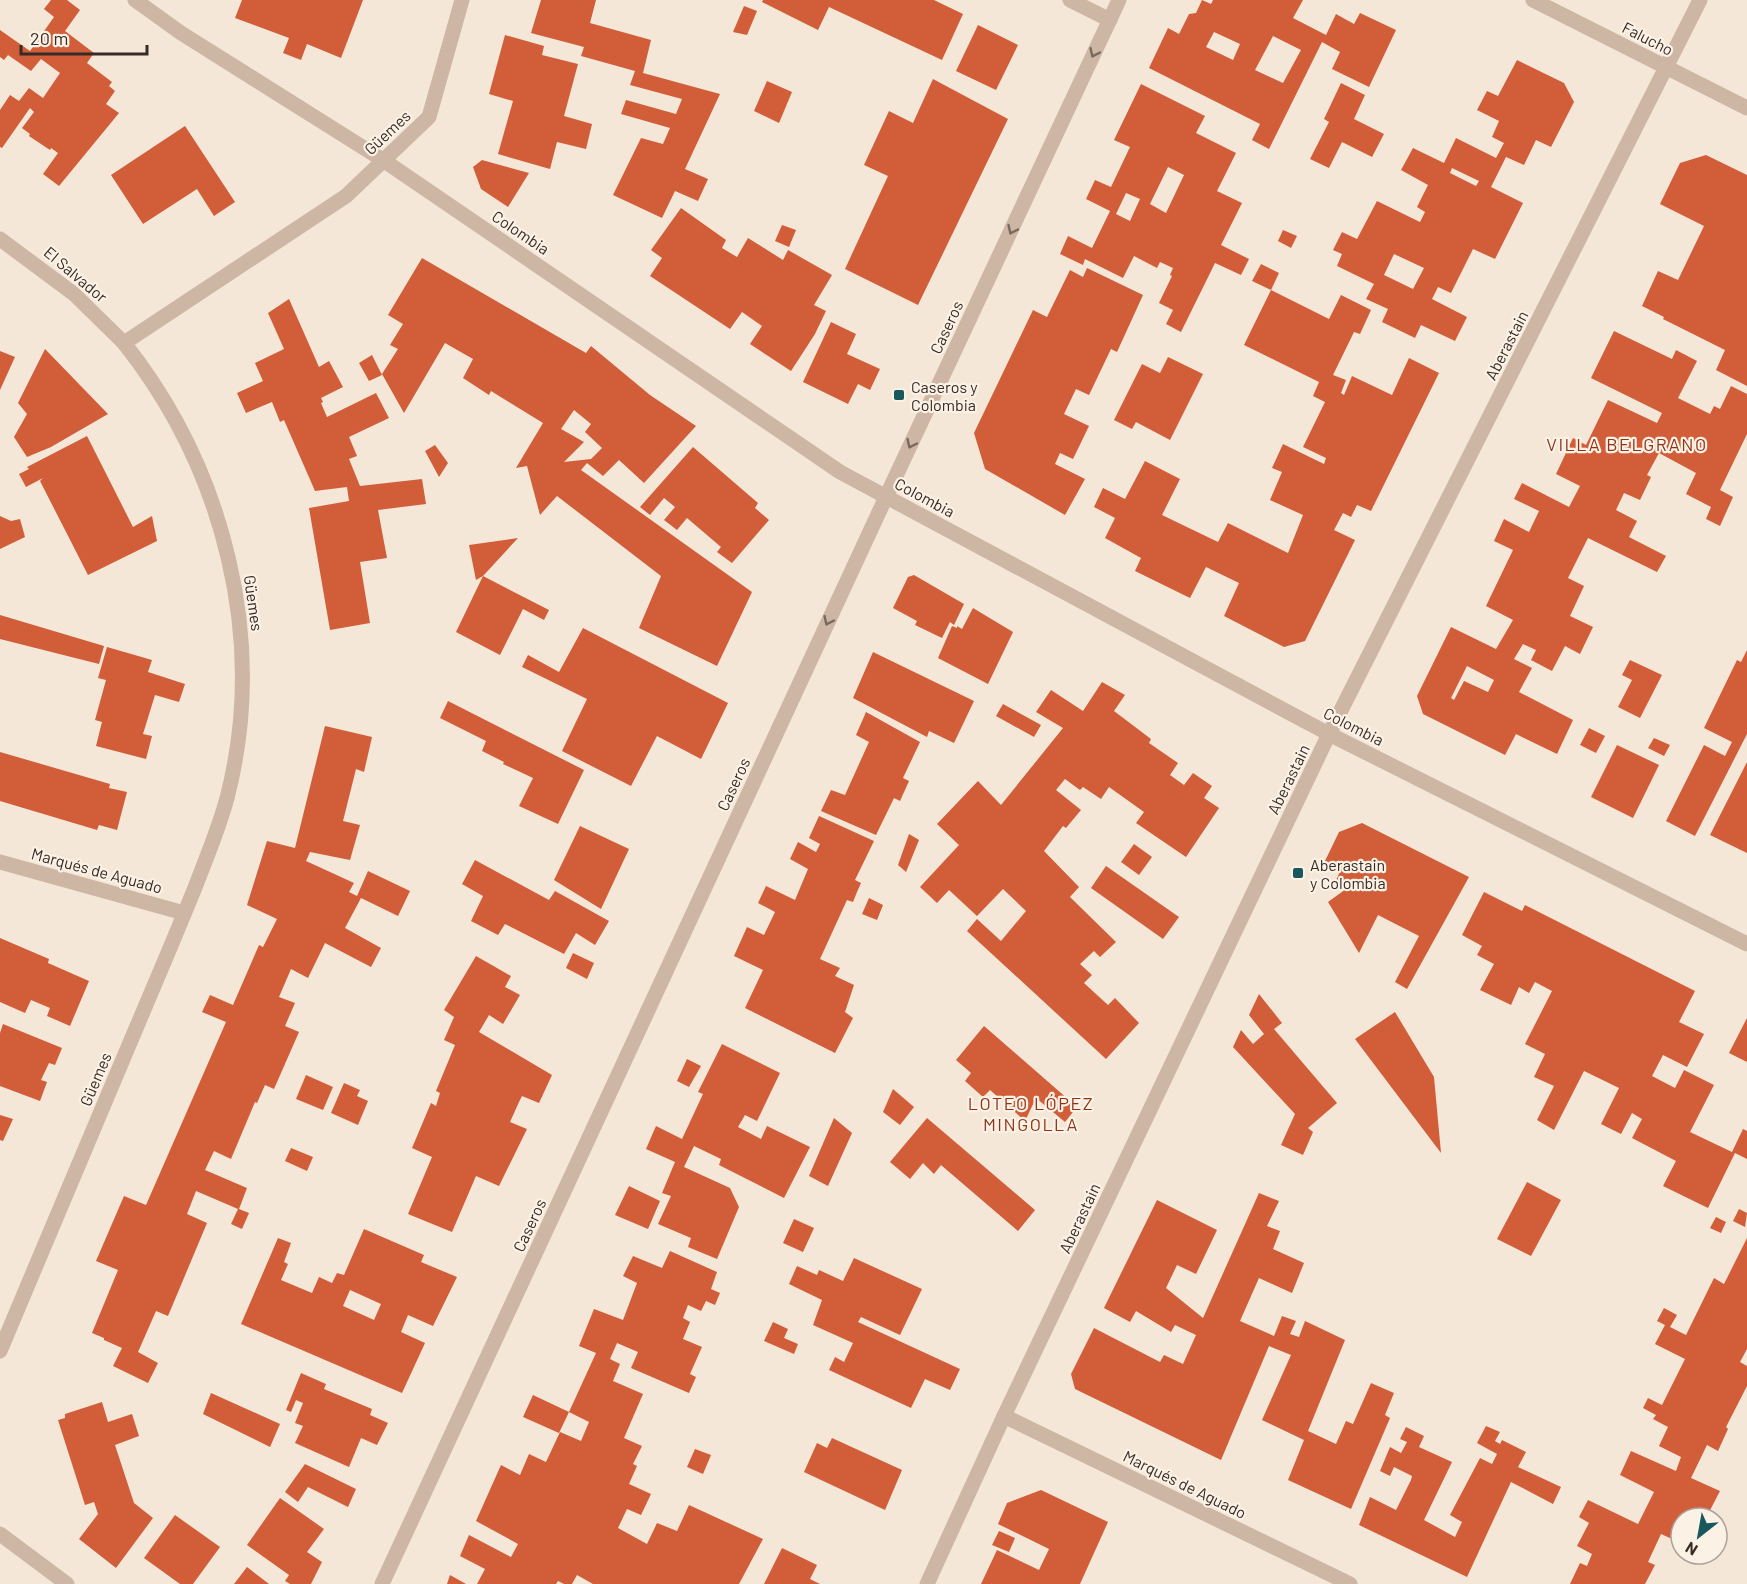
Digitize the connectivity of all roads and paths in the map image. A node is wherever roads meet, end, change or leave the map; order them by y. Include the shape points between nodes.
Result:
1 (135, 0) edge
2 (462, 0) edge
3 (1070, 0) edge
4 (1119, 0) edge
5 (1533, 0) edge
6 (1701, 0) edge
7 (1110, 20) junction
8 (1667, 68) junction
9 (1747, 108) edge
10 (383, 160) junction
11 (0, 239) edge
12 (124, 343) junction
13 (886, 497) junction
14 (1329, 734) junction
15 (0, 862) edge
16 (184, 913) junction
17 (1747, 944) edge
18 (0, 1351) edge
19 (1004, 1416) junction
20 (0, 1534) edge
21 (67, 1584) edge
22 (382, 1584) edge
23 (927, 1584) edge
24 (1350, 1584) edge

1 - 10 street, Colombia
2 - 10 street, Güemes via 429,117
3 - 7 street
4 - 7 street, Caseros
5 - 8 street, Falucho
6 - 8 street, Aberastain
7 -> 13 street, Caseros
8 - 9 street, Falucho
8 - 14 street, Aberastain
10 - 12 street, Güemes via 346,196
10 - 13 street, Colombia via 840,472
11 - 12 street, El Salvador via 74,294
12 - 16 street, Güemes via 164,400 200,468 225,543 237,604 242,684 234,763 218,828
13 - 14 street, Colombia
13 -> 22 street, Caseros
14 - 17 street, Colombia
14 - 19 street, Aberastain
15 - 16 street, Marqués de Aguado
16 - 18 street, Güemes
19 - 23 street, Aberastain
19 - 24 street, Marqués de Aguado
20 - 21 street

